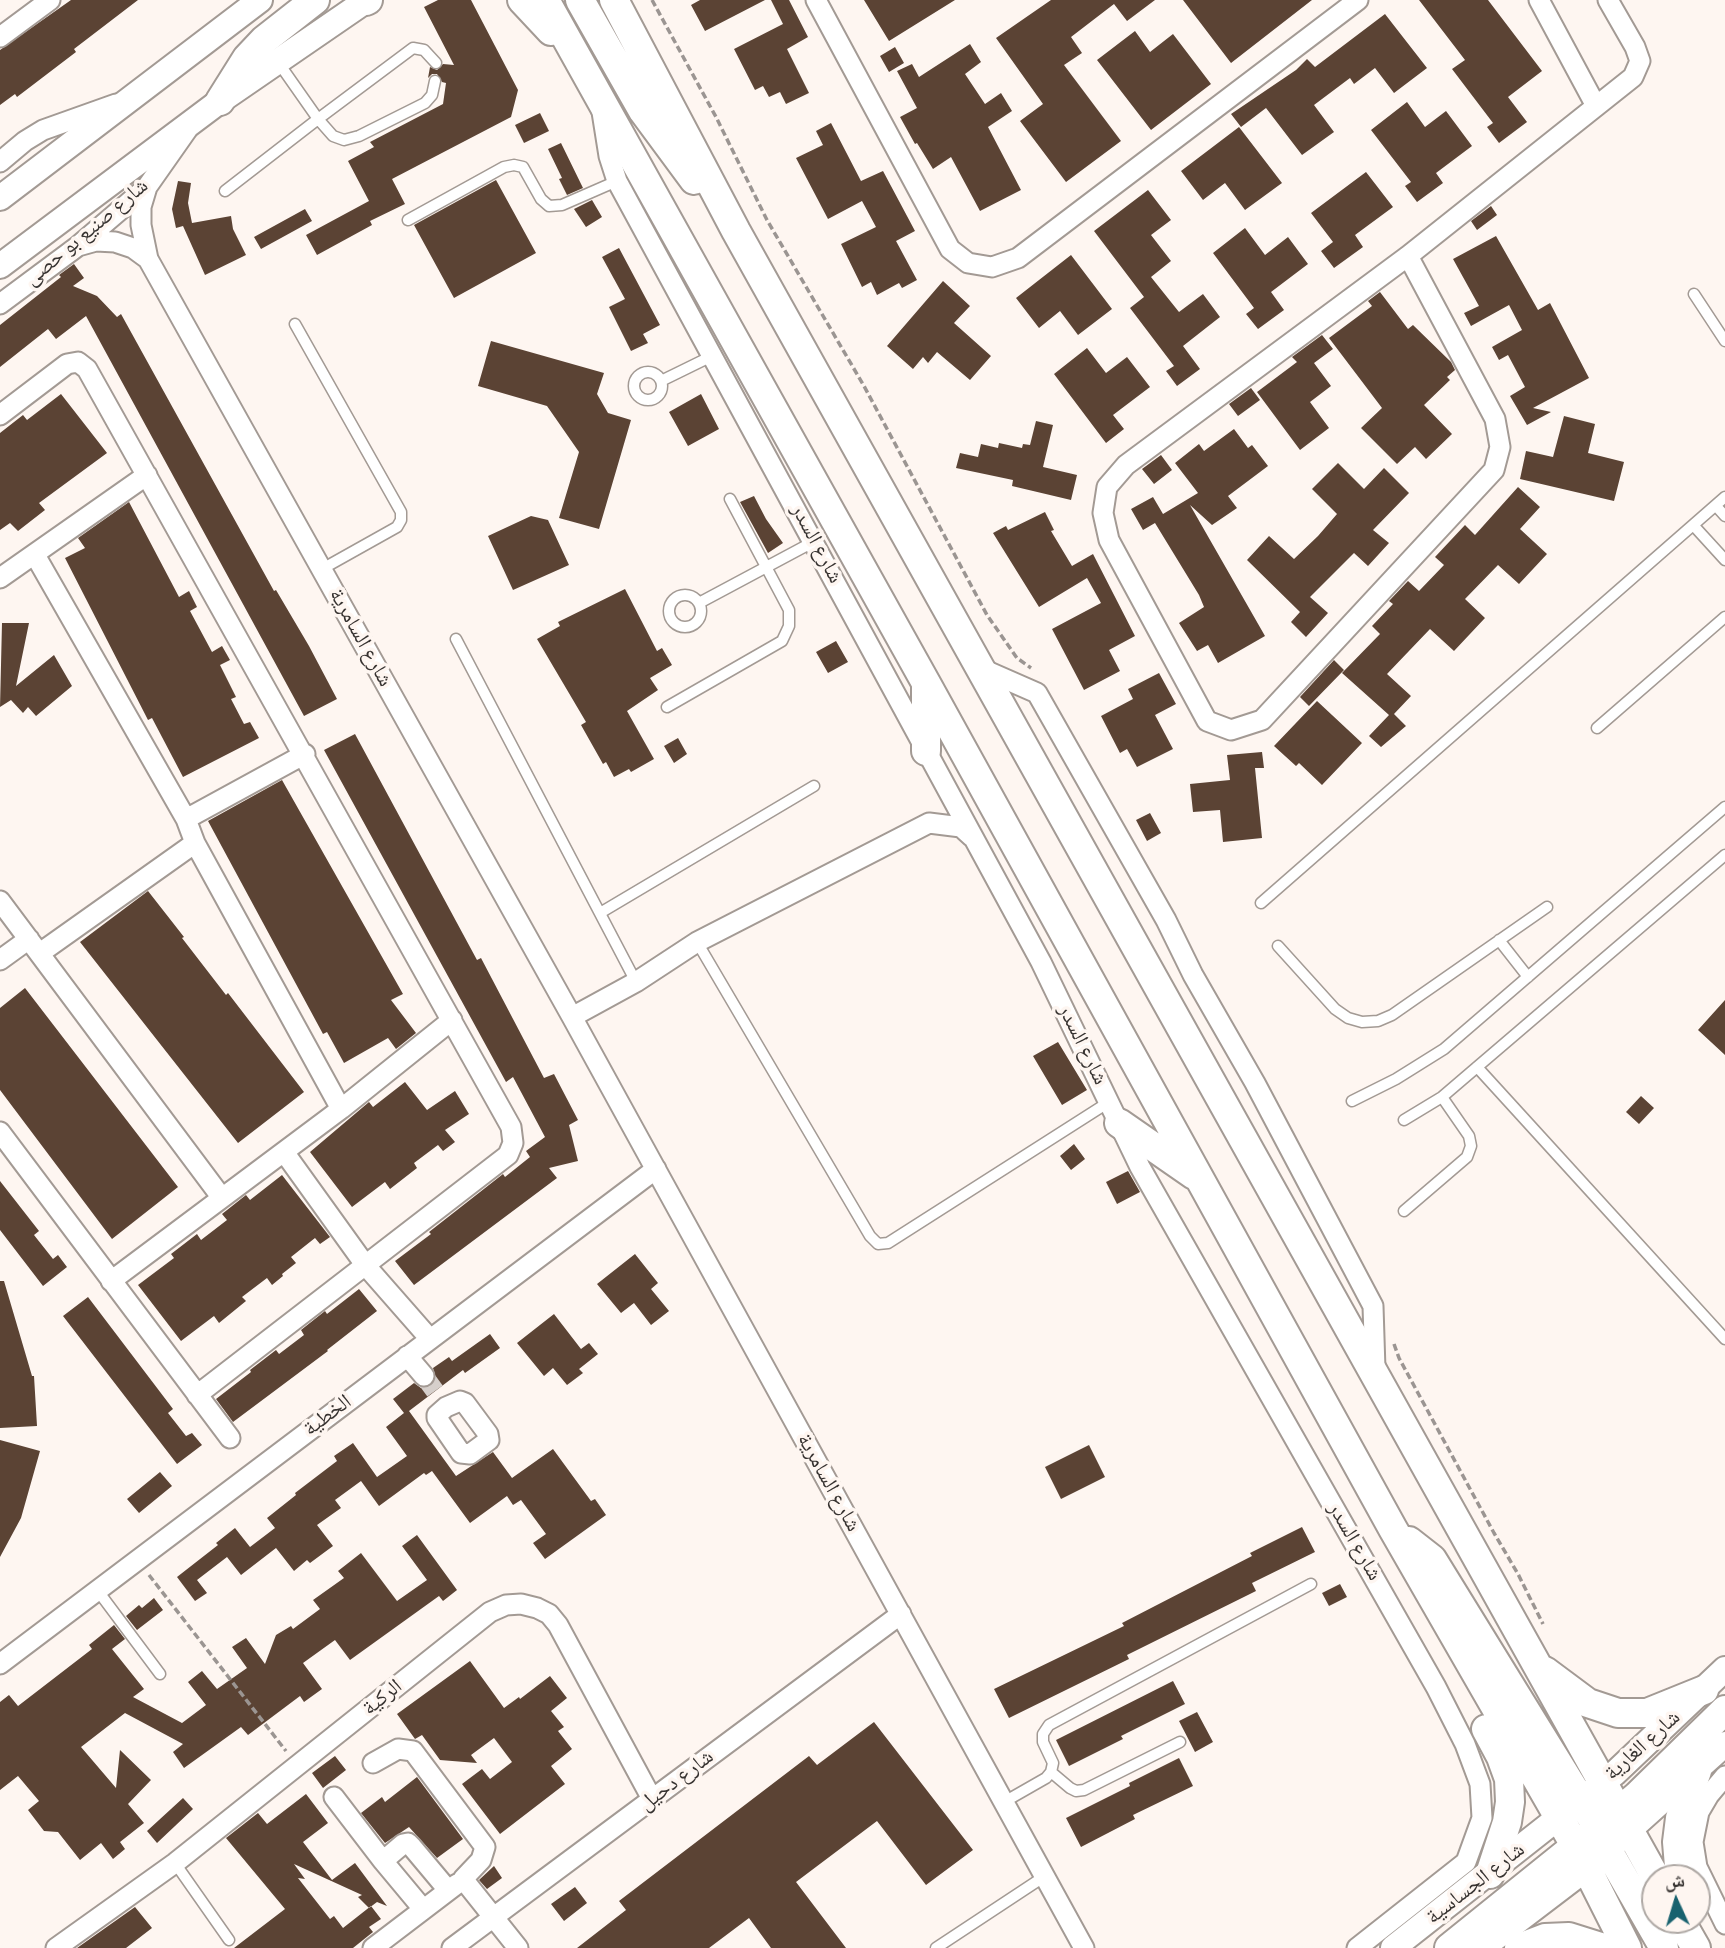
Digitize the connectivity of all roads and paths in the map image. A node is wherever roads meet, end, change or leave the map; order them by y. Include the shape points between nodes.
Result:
1 (50, 0) edge
2 (260, 0) edge
3 (315, 0) edge
4 (367, 0) edge
5 (522, 0) edge
6 (545, 0) edge
7 (580, 0) edge
8 (614, 0) edge
9 (652, 0) edge
10 (816, 0) edge
11 (1358, 0) edge
12 (1539, 0) edge
13 (1608, 0) edge
14 (0, 37) edge
15 (278, 61) junction
16 (579, 62) junction
17 (436, 63) dead end
18 (435, 81) dead end
19 (127, 101) junction
20 (220, 102) junction
21 (601, 104) junction
22 (1596, 106) junction
23 (318, 119) junction
24 (192, 122) junction
25 (0, 163) edge
26 (617, 181) junction
27 (146, 187) junction
28 (225, 191) dead end
29 (0, 198) edge
30 (408, 220) dead end
31 (736, 231) junction
32 (78, 246) junction
33 (1408, 256) junction
34 (148, 259) junction
35 (0, 266) edge
36 (1694, 294) dead end
37 (0, 304) edge
38 (295, 324) dead end
39 (1725, 341) edge
40 (713, 355) junction
41 (661, 381) dead end
42 (0, 415) edge
43 (147, 475) junction
44 (1725, 498) edge
45 (730, 499) dead end
46 (1716, 506) junction
47 (1725, 516) edge
48 (1694, 526) junction
49 (815, 541) junction
50 (35, 555) junction
51 (1725, 560) edge
52 (768, 568) junction
53 (322, 569) junction
54 (0, 579) edge
55 (699, 603) dead end
56 (1725, 617) edge
57 (456, 639) dead end
58 (980, 668) junction
59 (1039, 674) dead end
60 (926, 683) junction
61 (667, 707) dead end
62 (1597, 728) dead end
63 (304, 754) junction
64 (933, 763) junction
65 (814, 786) dead end
66 (1725, 807) edge
67 (186, 818) junction
68 (929, 823) junction
69 (972, 837) junction
70 (195, 843) junction
71 (1725, 855) edge
72 (0, 901) edge
73 (1261, 903) dead end
74 (1547, 907) dead end
75 (600, 913) junction
76 (1499, 940) junction
77 (698, 942) junction
78 (34, 946) junction
79 (1278, 946) dead end
80 (0, 960) edge
81 (1528, 977) junction
82 (636, 982) junction
83 (572, 1017) junction
84 (453, 1020) junction
85 (1477, 1067) junction
86 (1442, 1097) junction
87 (1352, 1101) dead end
88 (341, 1109) junction
89 (1114, 1112) junction
90 (1405, 1120) dead end
91 (0, 1132) edge
92 (284, 1152) junction
93 (656, 1169) junction
94 (1200, 1180) junction
95 (222, 1198) junction
96 (1404, 1210) dead end
97 (366, 1266) junction
98 (111, 1281) junction
99 (1393, 1335) dead end
100 (430, 1339) junction
101 (1725, 1339) edge
102 (407, 1356) junction
103 (1376, 1377) junction
104 (435, 1392) tunnel mouth
105 (197, 1395) junction
106 (230, 1438) dead end
107 (1393, 1529) junction
108 (137, 1560) junction
109 (1311, 1584) dead end
110 (98, 1591) junction
111 (901, 1614) junction
112 (1545, 1628) dead end
113 (1536, 1663) junction
114 (0, 1664) edge
115 (1725, 1670) edge
116 (160, 1674) dead end
117 (1704, 1690) junction
118 (1725, 1710) edge
119 (1180, 1742) dead end
120 (1725, 1744) edge
121 (373, 1763) dead end
122 (299, 1766) junction
123 (1697, 1770) junction
124 (1051, 1772) junction
125 (1725, 1776) edge
126 (1602, 1783) junction
127 (334, 1797) dead end
128 (652, 1799) junction
129 (1581, 1801) junction
130 (1004, 1802) junction
131 (1558, 1818) junction
132 (1601, 1836) junction
133 (383, 1861) junction
134 (175, 1863) junction
135 (1679, 1864) edge
136 (1641, 1867) edge
137 (1490, 1874) junction
138 (1045, 1876) junction
139 (456, 1885) junction
140 (423, 1909) junction
141 (495, 1917) junction
142 (1725, 1924) edge
143 (229, 1940) dead end
144 (57, 1948) edge
145 (373, 1948) edge
146 (452, 1948) edge
147 (518, 1948) edge
148 (936, 1948) edge
149 (1084, 1948) edge
150 (1357, 1948) edge
151 (1393, 1948) edge
152 (1449, 1948) edge
153 (1482, 1948) edge
154 (1519, 1948) edge
155 (1604, 1948) edge
156 (1627, 1948) edge
157 (1664, 1948) edge

1 - 14 street
2 - 19 street
3 - 20 main road via 247,58
4 - 15 street, شارع صنيع بو حصى
5 - 16 main road
6 - 16 main road, شارع السدر
7 - 31 main road via 656,130
8 - 31 main road, شارع السدر
9 - 59 path via 767,220 987,615 1017,658
10 - 11 street via 950,249 968,263 992,267 1018,258
12 - 22 street
13 - 22 street via 1640,61 1633,77
15 - 20 street, شارع صنيع بو حصى
15 - 23 lane
16 - 21 main road, شارع السدر
17 - 23 lane via 425,50 412,48
18 - 23 lane via 425,103 359,136 344,140 332,136
19 - 25 street via 43,130
19 - 29 street
20 - 24 street, شارع صنيع بو حصى
21 - 26 street, شارع السدر
21 - 60 main road, شارع السدر
22 - 33 street
23 - 28 lane
24 - 27 street, شارع صنيع بو حصى
24 - 35 street, شارع صنيع بو حصى
26 - 30 lane via 562,205 549,206 523,167 514,165
26 - 40 street, شارع السدر
27 - 32 street, شارع صنيع بو حصى
27 - 34 street, شارع السامرية via 141,225
31 - 58 main road, شارع السدر
32 - 34 street via 115,242
32 - 37 street, شارع صنيع بو حصى
33 - 33 street via 1126,465 1107,487 1103,513 1109,540 1208,721 1231,730 1262,720 1494,470 1500,447 1495,419
34 - 53 street, شارع السامرية
36 - 39 lane
38 - 53 lane via 401,512 397,527
40 - 41 lane
40 - 49 street, شارع السدر
42 - 43 street via 67,363 78,362 88,369
43 - 50 street
43 - 63 street
44 - 46 lane
45 - 52 lane
46 - 47 lane
46 - 48 lane
48 - 51 lane
48 - 73 lane
49 - 52 lane
49 - 64 street, شارع السدر
50 - 54 street
50 - 67 street
52 - 55 lane
52 - 61 lane via 789,610 782,642
53 - 83 street, شارع السامرية
56 - 62 lane
57 - 75 lane
58 - 103 main road, شارع السدر
58 - 103 street, شارع السدر via 1037,693 1166,920 1373,1307
60 - 64 main road
60 - 94 main road, شارع السدر
63 - 67 street
63 - 84 street
64 - 68 street via 941,796
64 - 69 street, شارع السدر
65 - 75 lane
66 - 81 lane
67 - 70 street
68 - 69 street via 961,827
68 - 77 street
69 - 89 street, شارع السدر via 1041,962
70 - 78 street
70 - 88 street
71 - 85 lane
72 - 78 street
74 - 76 lane
75 - 82 lane
76 - 79 lane via 1392,1015 1362,1022 1335,1009
76 - 81 lane
77 - 82 street
77 - 89 lane via 878,1244 888,1243
78 - 80 street
78 - 95 street
81 - 87 lane via 1444,1049
82 - 83 street
83 - 93 street, شارع السامرية
84 - 88 street
84 - 97 street via 511,1127 513,1143 508,1155
85 - 86 lane
85 - 101 lane
86 - 90 lane
86 - 96 lane via 1471,1146 1467,1157
88 - 92 street
89 - 94 main road
89 - 150 street, شارع السدر via 1140,1167 1436,1687 1480,1784 1482,1818 1466,1862
91 - 98 street
92 - 95 street
92 - 97 street
93 - 100 street, الخطية
93 - 111 street, شارع السامرية
94 - 107 main road, شارع السدر
95 - 98 street
97 - 100 street
97 - 105 street
98 - 105 street
99 - 112 path via 1399,1358
100 - 102 street, الخطية
102 - 104 street
102 - 108 street, الخطية
103 - 113 main road, شارع السدر
105 - 106 street
107 - 129 main road via 1432,1559
107 - 131 main road, شارع السدر
107 - 137 main road via 1399,1568 1502,1757 1509,1779 1507,1822
108 - 110 street, الخطية
108 - 122 path
109 - 124 lane via 1049,1726 1044,1742 1053,1763
110 - 114 street, الخطية
110 - 116 lane
111 - 128 street, شارع دحيل
111 - 130 street, شارع السامرية
113 - 117 main road via 1588,1703 1618,1713 1647,1713
113 - 126 main road, شارع السدر
115 - 117 street, شارع الغارية
117 - 126 street, شارع الغارية
118 - 132 main road
119 - 124 lane via 1084,1790 1070,1788
120 - 123 street
121 - 139 street via 398,1749 413,1751 485,1847 481,1860
122 - 128 street, الركية via 490,1612 521,1604 549,1614 558,1625
122 - 134 street, الركية
123 - 132 street
123 - 135 main road via 1680,1818
124 - 130 lane
125 - 142 street via 1699,1812 1693,1842 1698,1867
126 - 129 street, شارع الغارية
126 - 132 main road, شارع السدر
127 - 133 street
128 - 141 street, شارع دحيل
129 - 131 street, شارع الغارية
129 - 132 main road
130 - 138 street, شارع السامرية
131 - 132 main road, شارع السدر
131 - 137 street, شارع الجساسية
132 - 136 main road, شارع السدر
132 - 152 main road
132 - 153 street
132 - 156 main road, شارع السدر
132 - 157 main road
133 - 139 street via 408,1843
133 - 140 street
134 - 143 lane
134 - 144 street, الركية
137 - 151 street, شارع الجساسية
138 - 148 lane
138 - 149 street, شارع السامرية
139 - 140 street
139 - 141 street
140 - 145 street
141 - 146 street, شارع دحيل
141 - 147 street
154 - 155 main road via 1545,1938 1569,1937

